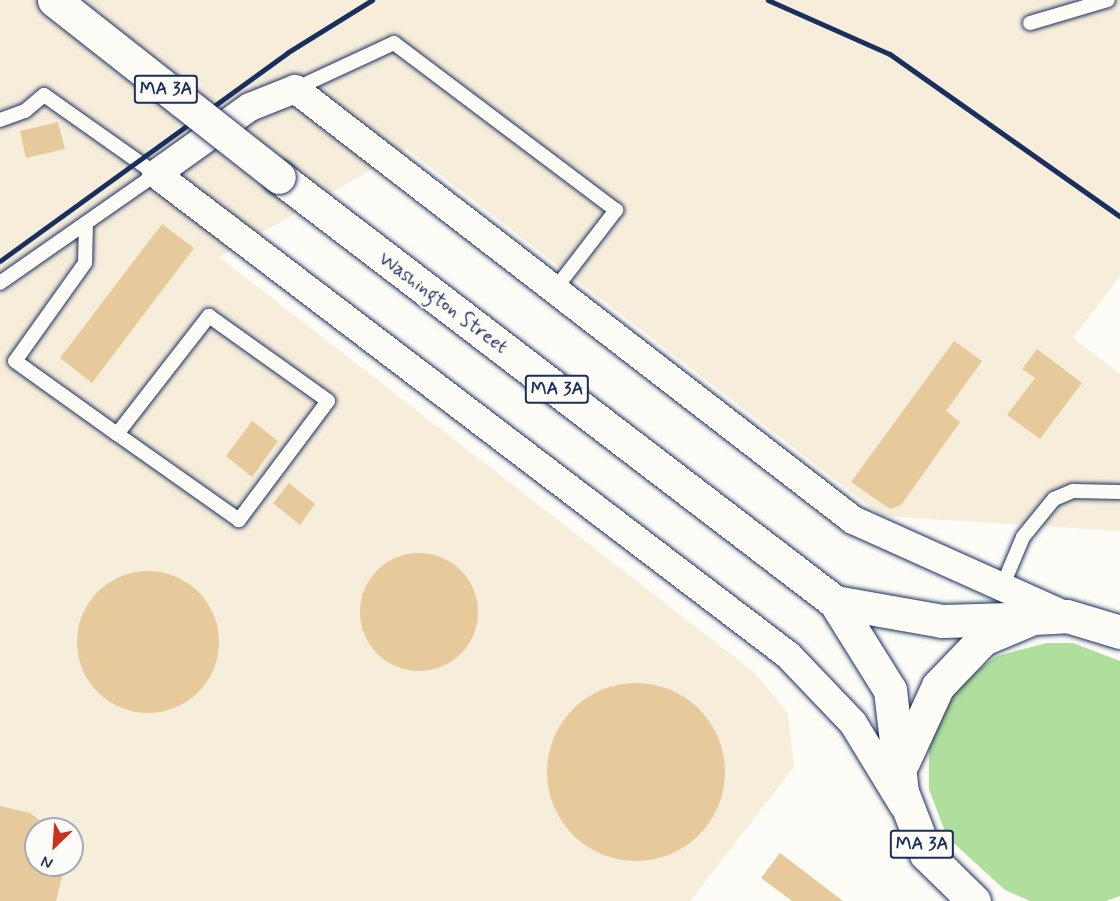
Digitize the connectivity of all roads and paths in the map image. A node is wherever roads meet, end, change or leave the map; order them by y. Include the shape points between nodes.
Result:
1 (54, 0) edge
2 (1108, 0) edge
3 (1030, 23) dead end
4 (295, 89) junction
5 (0, 120) edge
6 (156, 174) junction
7 (86, 223) junction
8 (0, 283) edge
9 (556, 288) junction
10 (117, 434) junction
11 (1120, 492) edge
12 (1002, 587) junction
13 (835, 602) junction
14 (1067, 616) junction
15 (1033, 618) junction
16 (1116, 625) edge
17 (900, 769) junction
18 (907, 812) junction
19 (974, 901) edge

1 - 13 main road, Washington Street / MA 3A, bridge
2 - 3 lane
4 - 6 street via 250,107
4 - 9 street
4 - 9 lane via 394,43 616,210
5 - 6 lane via 25,111 44,95
6 - 7 lane
6 - 18 street via 788,655 853,723
7 - 8 lane
7 - 10 lane via 85,263 15,361
9 - 12 street via 853,520
10 - 10 lane via 209,316 328,401 239,520
11 - 12 lane via 1073,491 1054,499 1023,537
12 - 14 street
13 - 15 main road, Washington Street / MA 3A via 942,621
13 - 17 main road, Washington Street / MA 3A via 890,690
14 - 15 main road, MA 3A
14 - 16 main road, MA 3A
15 - 17 main road via 983,639 961,659 938,686
17 - 18 main road, MA 3A
18 - 19 main road, MA 3A via 926,854

